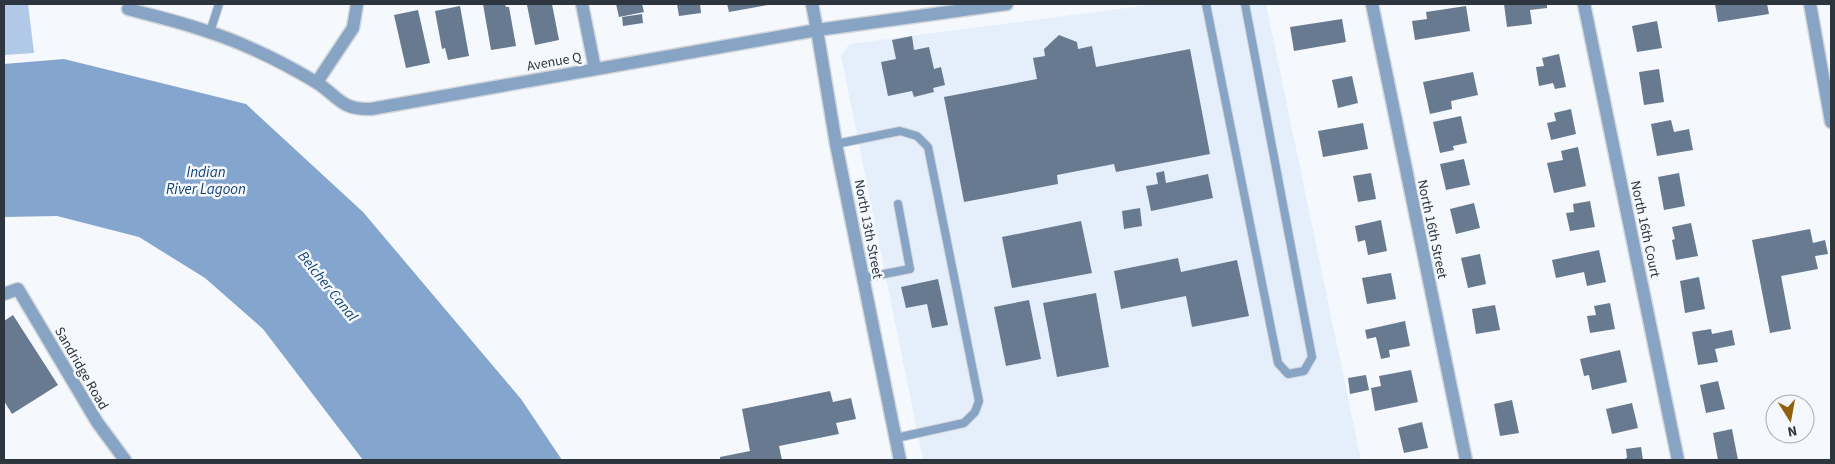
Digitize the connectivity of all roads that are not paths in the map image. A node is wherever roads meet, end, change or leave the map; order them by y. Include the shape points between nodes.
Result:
1 (219, 4) edge
2 (357, 4) edge
3 (582, 4) edge
4 (812, 4) edge
5 (1004, 4) edge
6 (1206, 4) edge
7 (1245, 4) edge
8 (1372, 4) edge
9 (1584, 4) edge
10 (1810, 4) edge
11 (128, 9) dead end
12 (817, 30) junction
13 (210, 32) junction
14 (595, 68) junction
15 (317, 82) junction
16 (1831, 122) edge
17 (836, 144) junction
18 (898, 204) dead end
19 (863, 278) junction
20 (4, 294) edge
21 (896, 438) junction
22 (125, 460) edge
23 (900, 460) edge
24 (1466, 460) edge
25 (1678, 460) edge

1 - 13 lane
2 - 15 street via 353,28
3 - 14 street
4 - 12 street, North 13th Street
5 - 12 street, Avenue Q
6 - 7 lane via 1278,363 1288,374 1304,371 1312,357
8 - 24 street, North 16th Street
9 - 25 street, North 16th Court
10 - 16 street
11 - 13 street, Avenue Q
12 - 14 street, Avenue Q
12 - 17 street, North 13th Street
13 - 15 street, Avenue Q via 250,47
14 - 15 street, Avenue Q via 371,110 356,110
17 - 19 street, North 13th Street
17 - 21 lane via 900,131 917,136 928,147 978,401 975,412 964,424
18 - 19 lane via 910,269
19 - 21 street, North 13th Street
20 - 22 street, Sandridge Road via 18,289 97,422
21 - 23 street, North 13th Street

